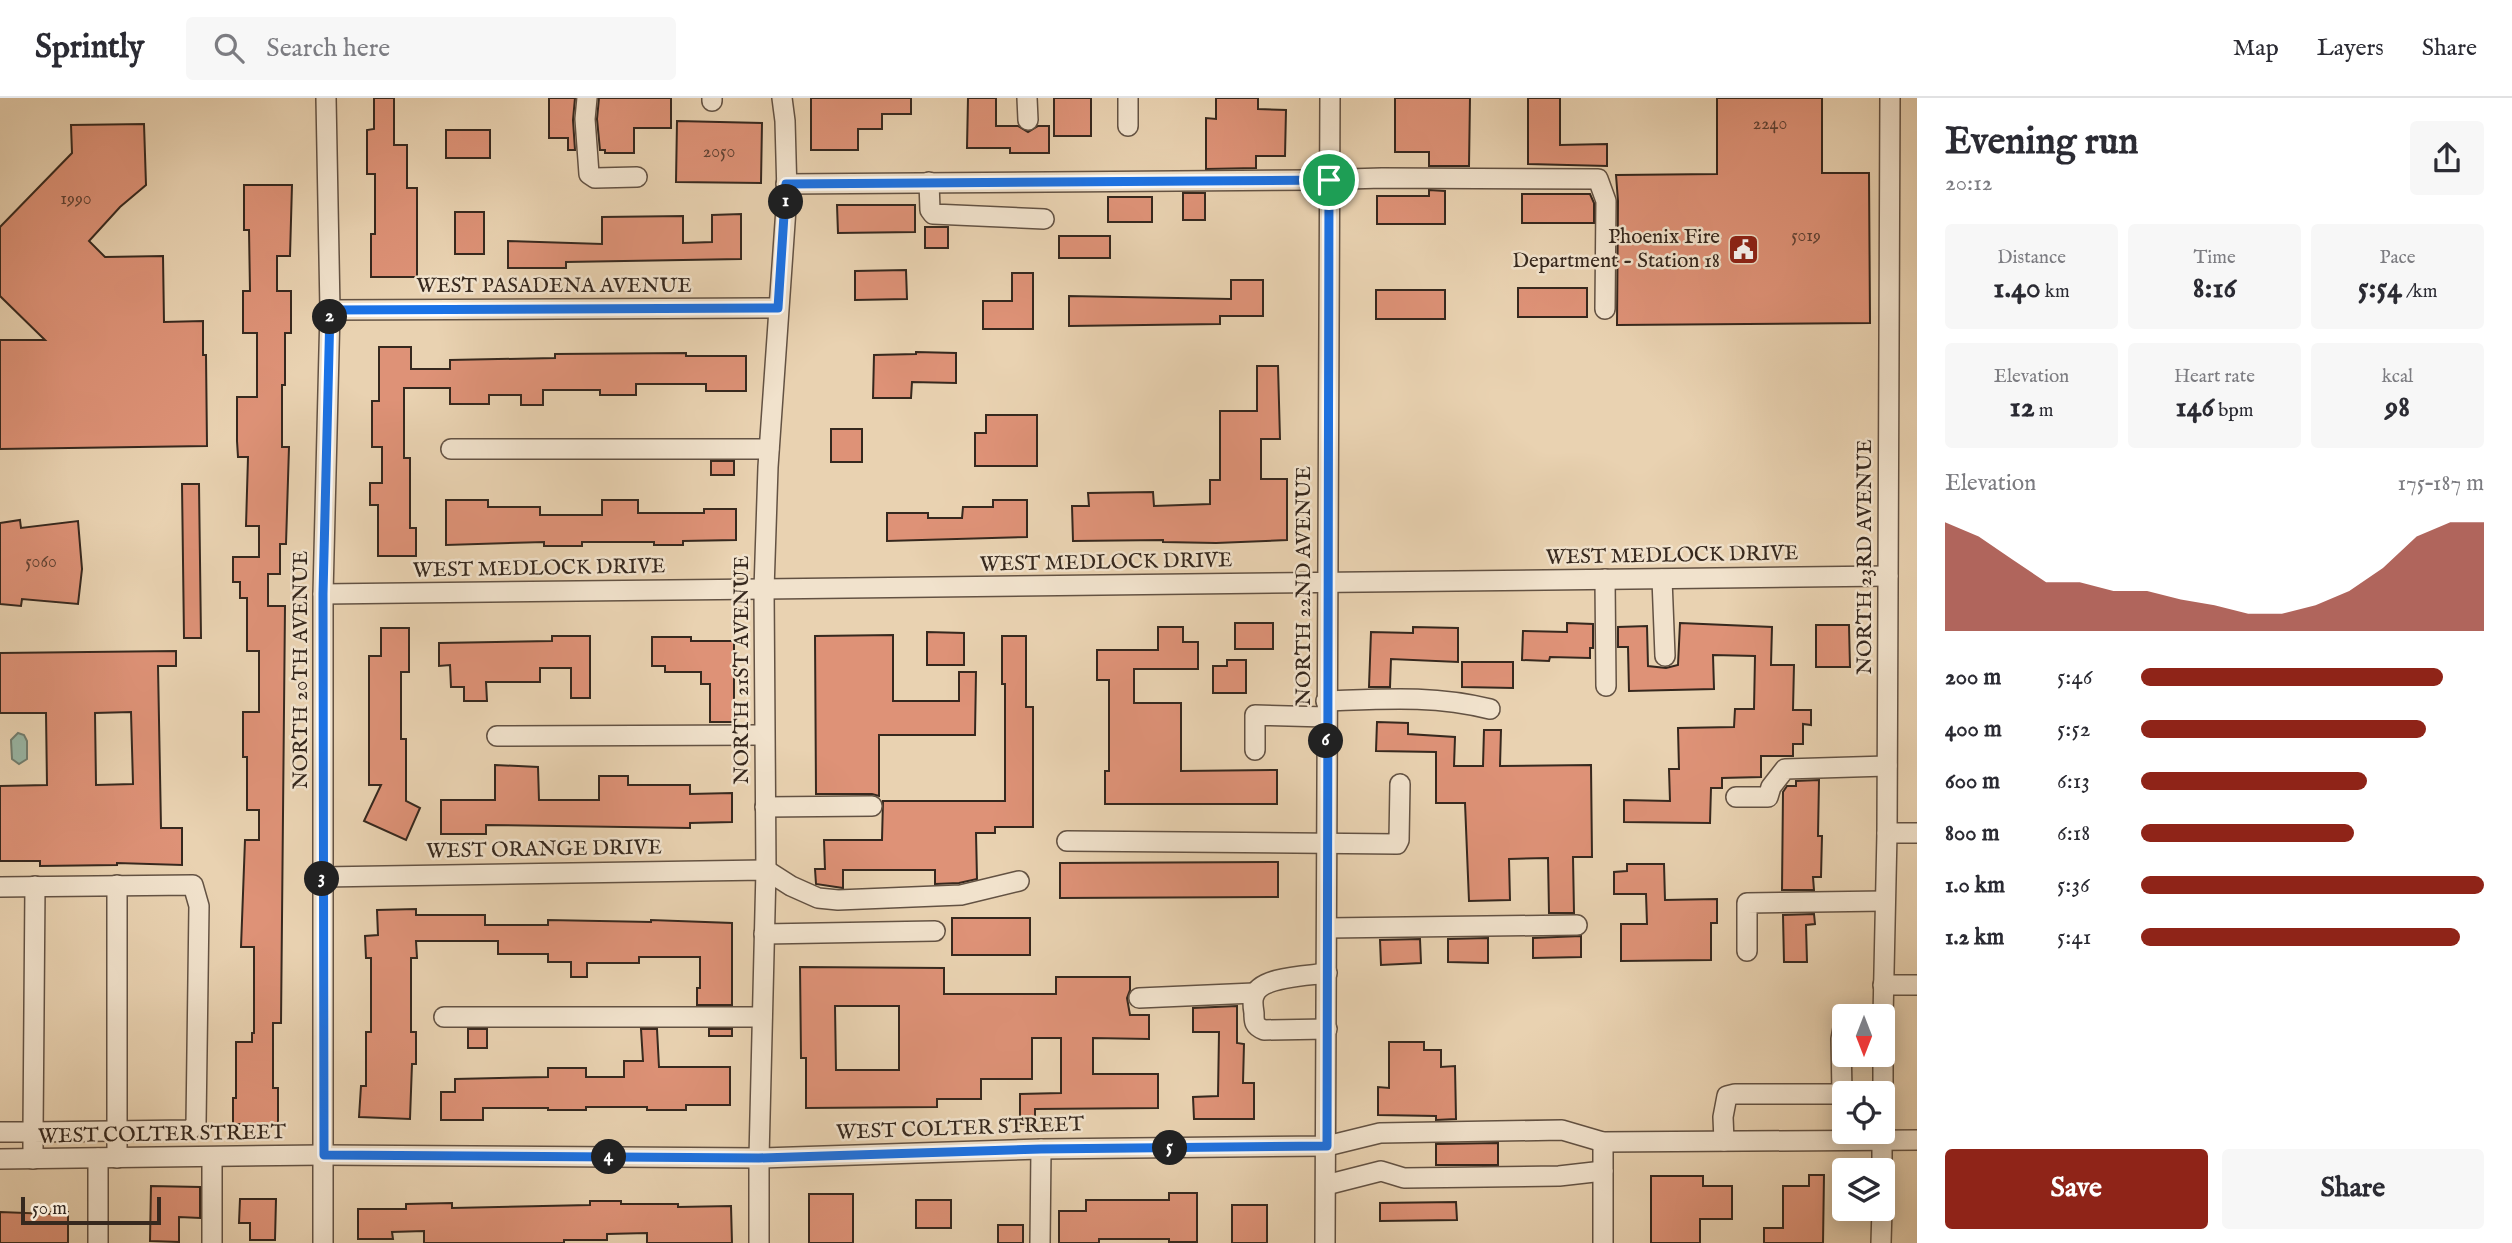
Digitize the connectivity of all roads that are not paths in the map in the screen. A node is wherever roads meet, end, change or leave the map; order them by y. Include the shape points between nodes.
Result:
1 (326, 98) edge
2 (587, 98) edge
3 (782, 98) edge
4 (1027, 98) edge
5 (1128, 98) edge
6 (1330, 98) edge
7 (1890, 98) edge
8 (1027, 120) dead end
9 (1128, 126) dead end
10 (637, 177) dead end
11 (1329, 180) junction
12 (929, 182) junction
13 (786, 184) junction
14 (1044, 219) dead end
15 (778, 308) junction
16 (1605, 309) dead end
17 (330, 310) junction
18 (451, 449) dead end
19 (769, 449) junction
20 (1888, 576) junction
21 (1605, 579) junction
22 (1662, 579) junction
23 (1327, 584) junction
24 (764, 590) junction
25 (323, 594) junction
26 (1665, 656) dead end
27 (1606, 686) dead end
28 (1326, 709) junction
29 (1490, 709) dead end
30 (764, 735) junction
31 (497, 736) dead end
32 (1255, 750) dead end
33 (1887, 766) junction
34 (1400, 784) dead end
35 (1736, 797) dead end
36 (872, 806) dead end
37 (765, 807) junction
38 (1886, 833) junction
39 (1917, 833) edge
40 (1067, 841) dead end
41 (1327, 845) junction
42 (766, 870) junction
43 (322, 877) junction
44 (1019, 881) dead end
45 (117, 885) junction
46 (35, 886) junction
47 (0, 887) edge
48 (1885, 901) junction
49 (1577, 925) dead end
50 (1327, 928) junction
51 (935, 931) dead end
52 (764, 934) junction
53 (1747, 951) dead end
54 (1327, 973) junction
55 (1883, 985) junction
56 (1917, 985) edge
57 (1254, 993) junction
58 (1139, 998) dead end
59 (1883, 1004) edge
60 (444, 1017) dead end
61 (762, 1017) junction
62 (1327, 1030) junction
63 (1832, 1093) edge
64 (117, 1130) junction
65 (0, 1132) edge
66 (33, 1132) junction
67 (1895, 1137) edge
68 (1832, 1138) edge
69 (1917, 1140) edge
70 (1724, 1141) junction
71 (1603, 1142) junction
72 (1327, 1146) junction
73 (1041, 1149) junction
74 (324, 1155) junction
75 (212, 1157) junction
76 (107, 1158) junction
77 (759, 1158) junction
78 (0, 1159) edge
79 (33, 1159) junction
80 (1603, 1171) junction
81 (1326, 1185) junction
82 (1882, 1221) edge
83 (98, 1243) edge
84 (212, 1243) edge
85 (323, 1243) edge
86 (759, 1243) edge
87 (1040, 1243) edge
88 (1325, 1243) edge
89 (1603, 1243) edge
90 (1881, 1243) edge

1 - 17 street, NORTH 20TH AVENUE
2 - 10 street via 589,174 595,178
3 - 13 street, NORTH 21ST AVENUE
4 - 8 street
5 - 9 street
6 - 11 street, NORTH 22ND AVENUE
7 - 20 street, NORTH 23RD AVENUE
11 - 12 street
11 - 16 street via 1598,179 1606,201
11 - 23 street, NORTH 22ND AVENUE
12 - 13 street
12 - 14 street via 933,214
13 - 15 street, NORTH 21ST AVENUE
15 - 17 street, WEST PASADENA AVENUE
15 - 19 street, NORTH 21ST AVENUE
17 - 25 street, NORTH 20TH AVENUE
18 - 19 street
19 - 24 street, NORTH 21ST AVENUE
20 - 22 street, WEST MEDLOCK DRIVE
20 - 33 street, NORTH 23RD AVENUE
21 - 22 street, WEST MEDLOCK DRIVE
21 - 23 street, WEST MEDLOCK DRIVE
21 - 27 street
22 - 26 street
23 - 24 street, WEST MEDLOCK DRIVE
23 - 28 street, NORTH 22ND AVENUE
24 - 25 street, WEST MEDLOCK DRIVE
24 - 30 street, NORTH 21ST AVENUE
25 - 43 street, NORTH 20TH AVENUE
28 - 29 street via 1436,698
28 - 32 street via 1255,715
28 - 41 street, NORTH 22ND AVENUE
30 - 31 street
30 - 37 street, NORTH 21ST AVENUE
33 - 35 street via 1785,769 1768,797
33 - 38 street, NORTH 23RD AVENUE
34 - 41 street via 1397,844
36 - 37 street
37 - 42 street, NORTH 21ST AVENUE
38 - 39 street
38 - 48 street, NORTH 23RD AVENUE
40 - 41 street
41 - 50 street, NORTH 22ND AVENUE
42 - 43 street, WEST ORANGE DRIVE
42 - 44 street via 818,898 838,900 961,895
42 - 52 street, NORTH 21ST AVENUE
43 - 74 street, NORTH 20TH AVENUE
45 - 46 street
45 - 64 street
45 - 64 street via 193,885 199,906 196,1124 190,1130
46 - 47 street
46 - 66 street
48 - 53 street via 1747,903
48 - 55 street, NORTH 23RD AVENUE
49 - 50 street
50 - 54 street, NORTH 22ND AVENUE
51 - 52 street
52 - 61 street, NORTH 21ST AVENUE
54 - 57 street via 1270,981
54 - 62 street, NORTH 22ND AVENUE
55 - 56 street
55 - 59 street, NORTH 23RD AVENUE
57 - 58 street
57 - 62 street via 1257,1028
60 - 61 street
61 - 77 street, NORTH 21ST AVENUE
62 - 72 street, NORTH 22ND AVENUE
63 - 70 street via 1727,1096
64 - 66 street
64 - 76 street
65 - 66 street
66 - 79 street
67 - 69 street, WEST COLTER STREET
68 - 70 street, WEST COLTER STREET
70 - 71 street, WEST COLTER STREET
71 - 72 street, WEST COLTER STREET via 1548,1130 1380,1133
71 - 80 street
72 - 73 street, WEST COLTER STREET
72 - 81 street, NORTH 22ND AVENUE
73 - 77 street, WEST COLTER STREET
73 - 87 street
74 - 75 street, WEST COLTER STREET
74 - 77 street, WEST COLTER STREET
74 - 85 street, NORTH 20TH AVENUE
75 - 76 street, WEST COLTER STREET
75 - 84 street
76 - 79 street, WEST COLTER STREET
76 - 83 street
77 - 86 street, NORTH 21ST AVENUE
78 - 79 street, WEST COLTER STREET
80 - 81 street via 1559,1177 1404,1178 1381,1171
80 - 89 street
81 - 88 street, NORTH 22ND AVENUE
82 - 90 street

